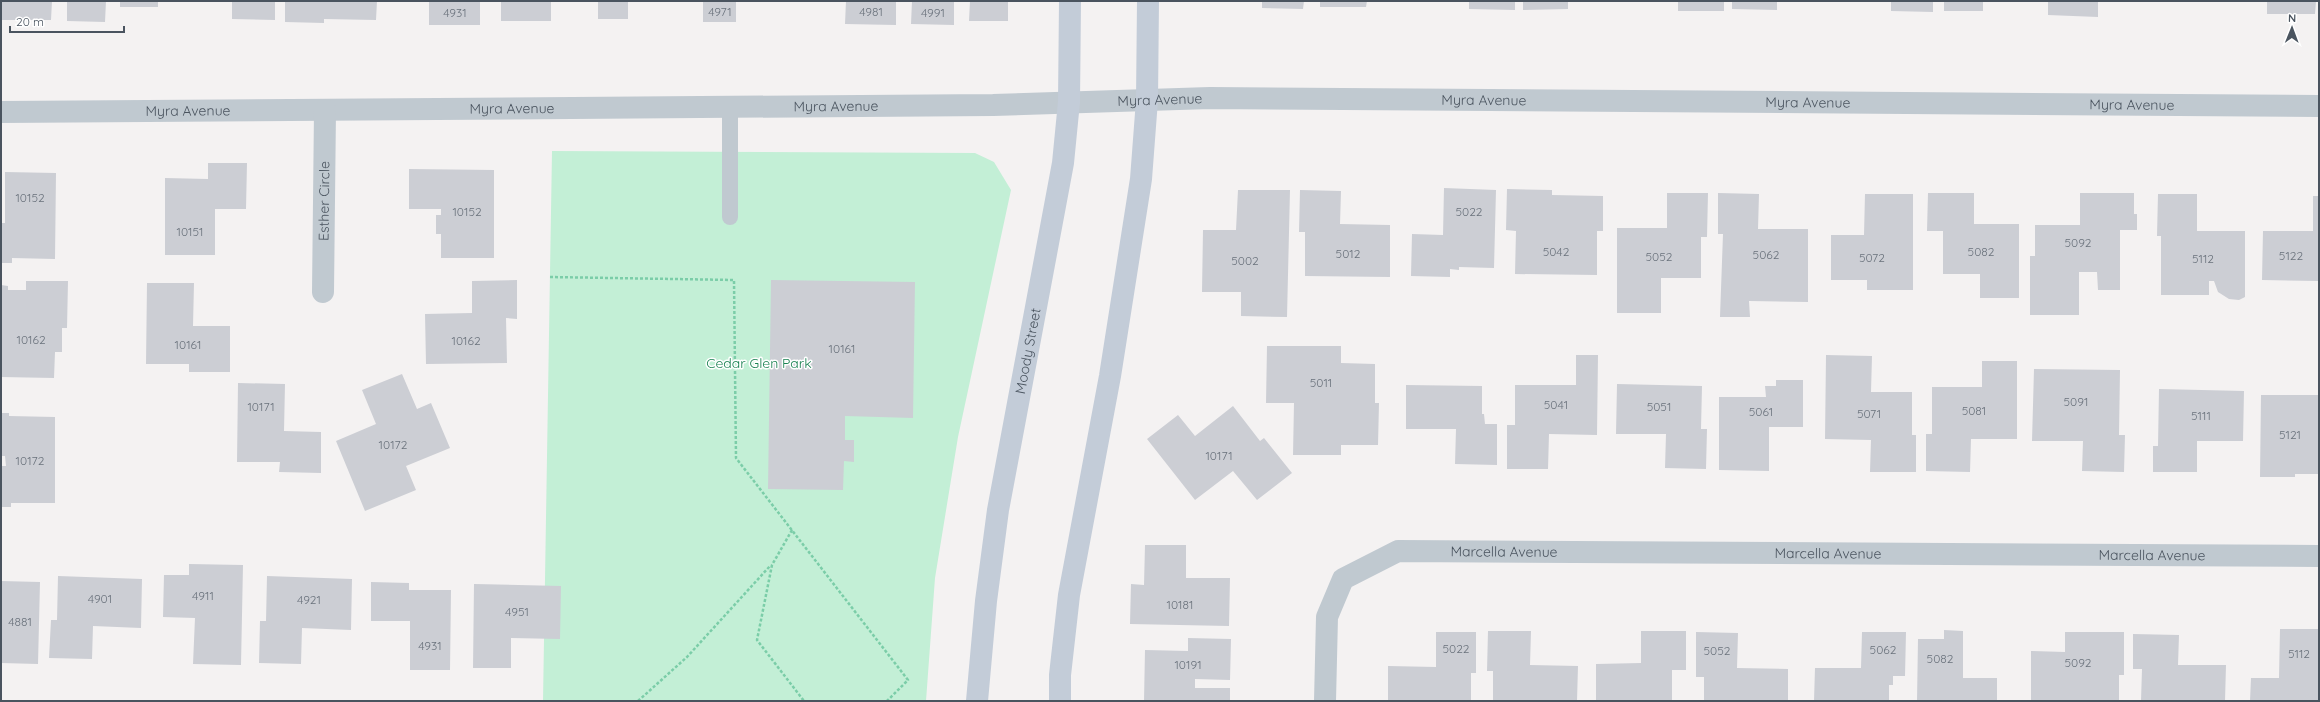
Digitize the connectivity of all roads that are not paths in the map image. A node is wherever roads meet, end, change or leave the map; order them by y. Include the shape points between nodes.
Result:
1 (1070, 1) edge
2 (1148, 1) edge
3 (1146, 100) junction
4 (1069, 102) junction
5 (2319, 106) edge
6 (730, 107) junction
7 (326, 110) junction
8 (1, 112) edge
9 (730, 218) dead end
10 (323, 292) dead end
11 (2319, 556) edge
12 (977, 701) edge
13 (1060, 701) edge
14 (1325, 701) edge

1 - 4 main road, Moody Street
2 - 3 main road
3 - 4 street, Myra Avenue
3 - 5 street, Myra Avenue via 1218,98
3 - 13 main road via 1141,179 1110,376 1069,596 1060,675
4 - 6 street, Myra Avenue
4 - 12 main road, Moody Street via 1063,163 998,510
6 - 7 street, Myra Avenue
6 - 9 lane
7 - 8 street, Myra Avenue
7 - 10 street, Esther Circle
11 - 14 street, Marcella Avenue via 1398,551 1343,579 1327,617

